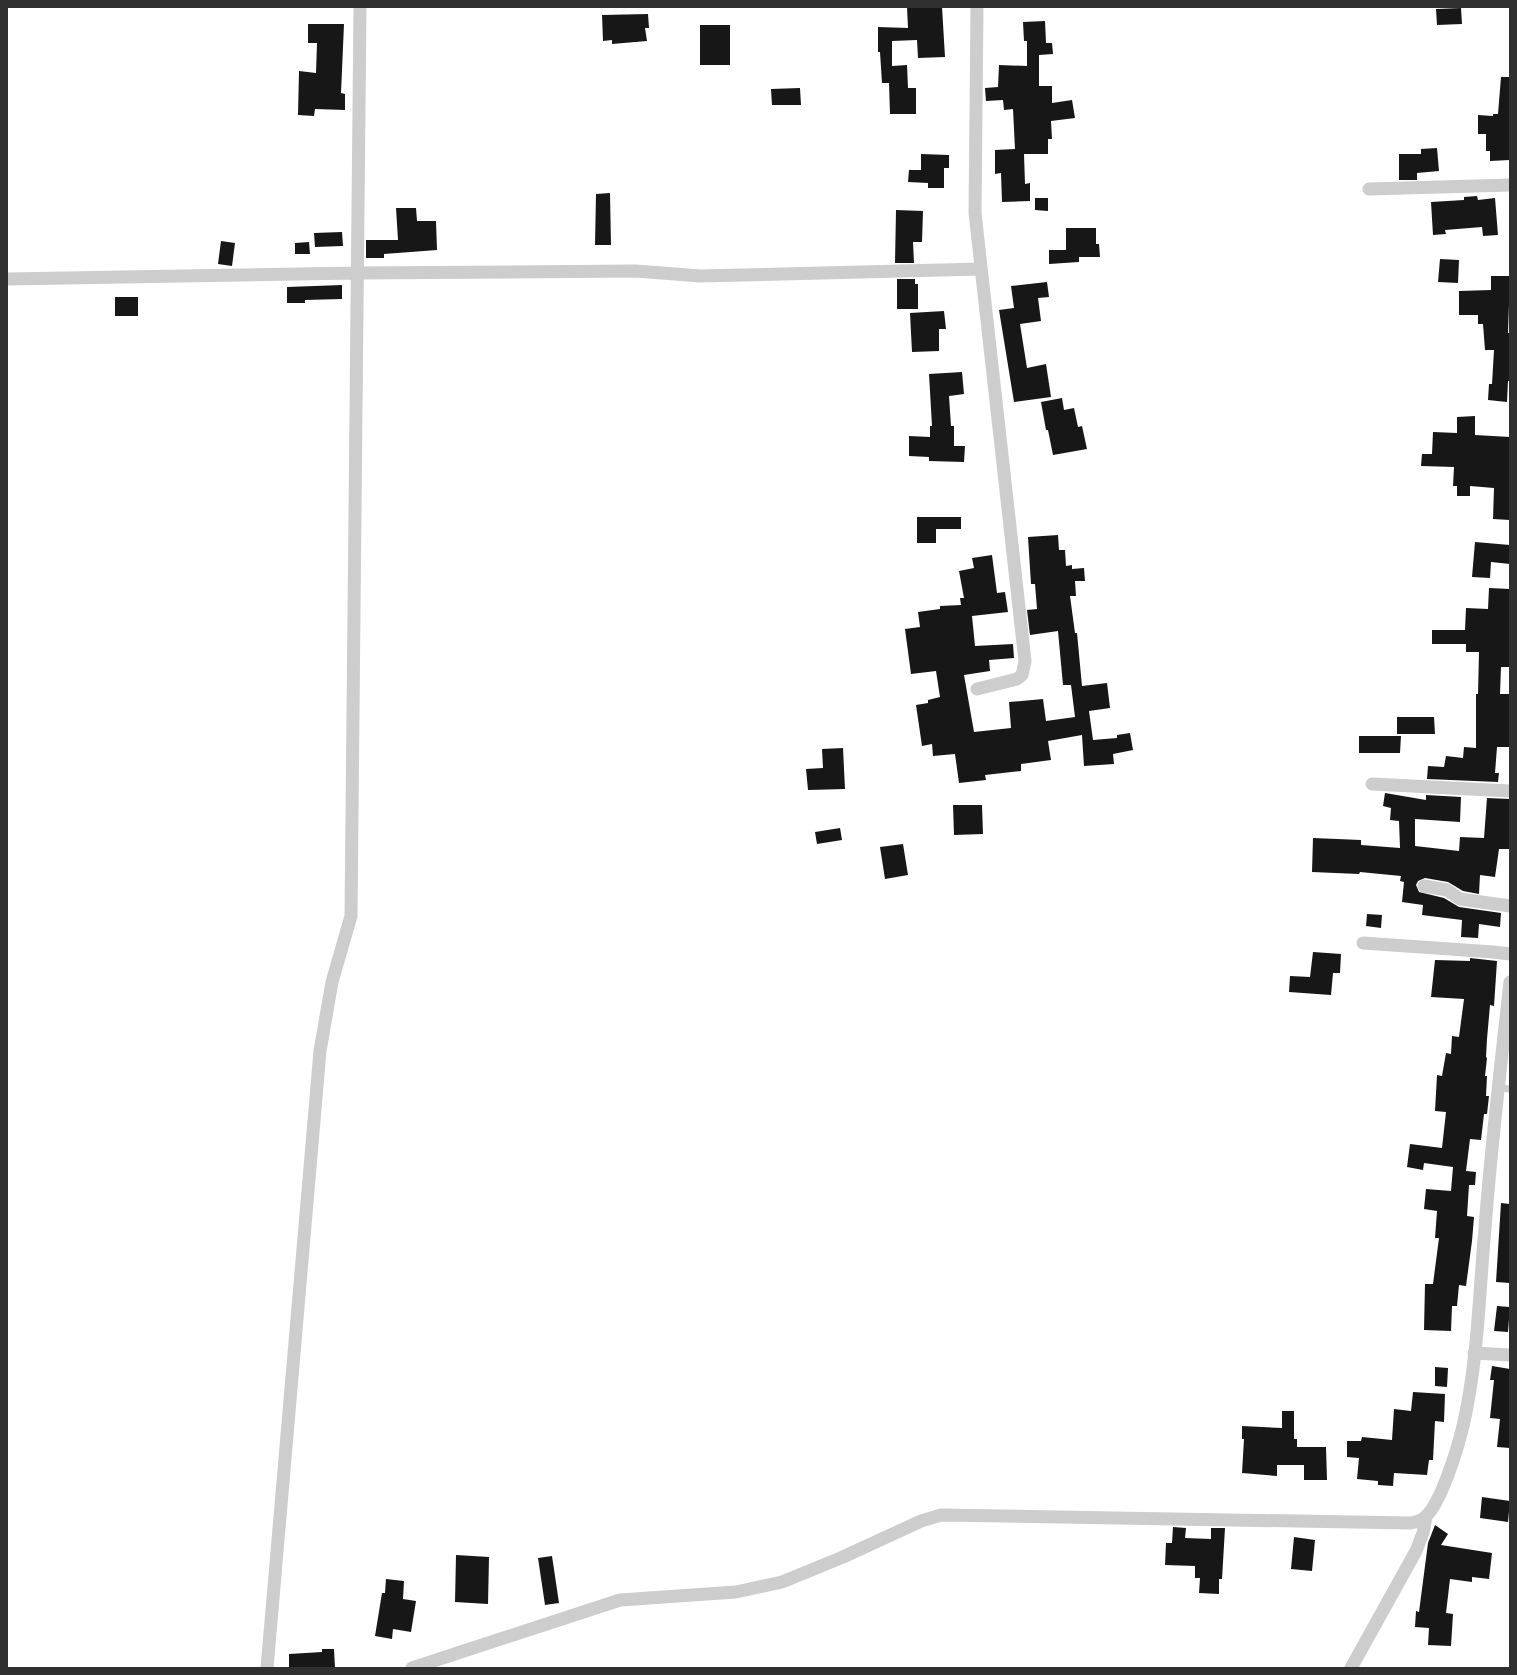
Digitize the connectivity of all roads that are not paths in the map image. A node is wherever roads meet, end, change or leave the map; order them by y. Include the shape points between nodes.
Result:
1 (360, 7) edge
2 (977, 7) edge
3 (1510, 185) edge
4 (1369, 189) dead end
5 (981, 269) junction
6 (356, 273) junction
7 (7, 279) edge
8 (977, 689) dead end
9 (1372, 784) dead end
10 (1510, 791) edge
11 (1424, 886) dead end
12 (1510, 906) edge
13 (1363, 943) dead end
14 (1510, 954) edge
15 (1510, 982) edge
16 (1504, 1088) edge
17 (1474, 1353) junction
18 (1510, 1355) edge
19 (1426, 1516) junction
20 (267, 1668) edge
21 (412, 1668) edge
22 (1351, 1668) edge

1 - 6 street
2 - 5 street via 975,213
3 - 4 street
5 - 6 street via 700,276 636,271
5 - 8 street via 1025,661 1022,675 1017,679
6 - 7 street
6 - 20 street via 351,916 332,982 320,1051
9 - 10 street
11 - 12 street via 1447,890 1460,899
13 - 14 street
15 - 16 street
16 - 17 street via 1488,1187
17 - 18 street
17 - 19 street via 1463,1426 1455,1456 1436,1500
19 - 21 street via 1411,1523 941,1515 921,1521 782,1582 736,1592 620,1600
19 - 22 street via 1416,1551

